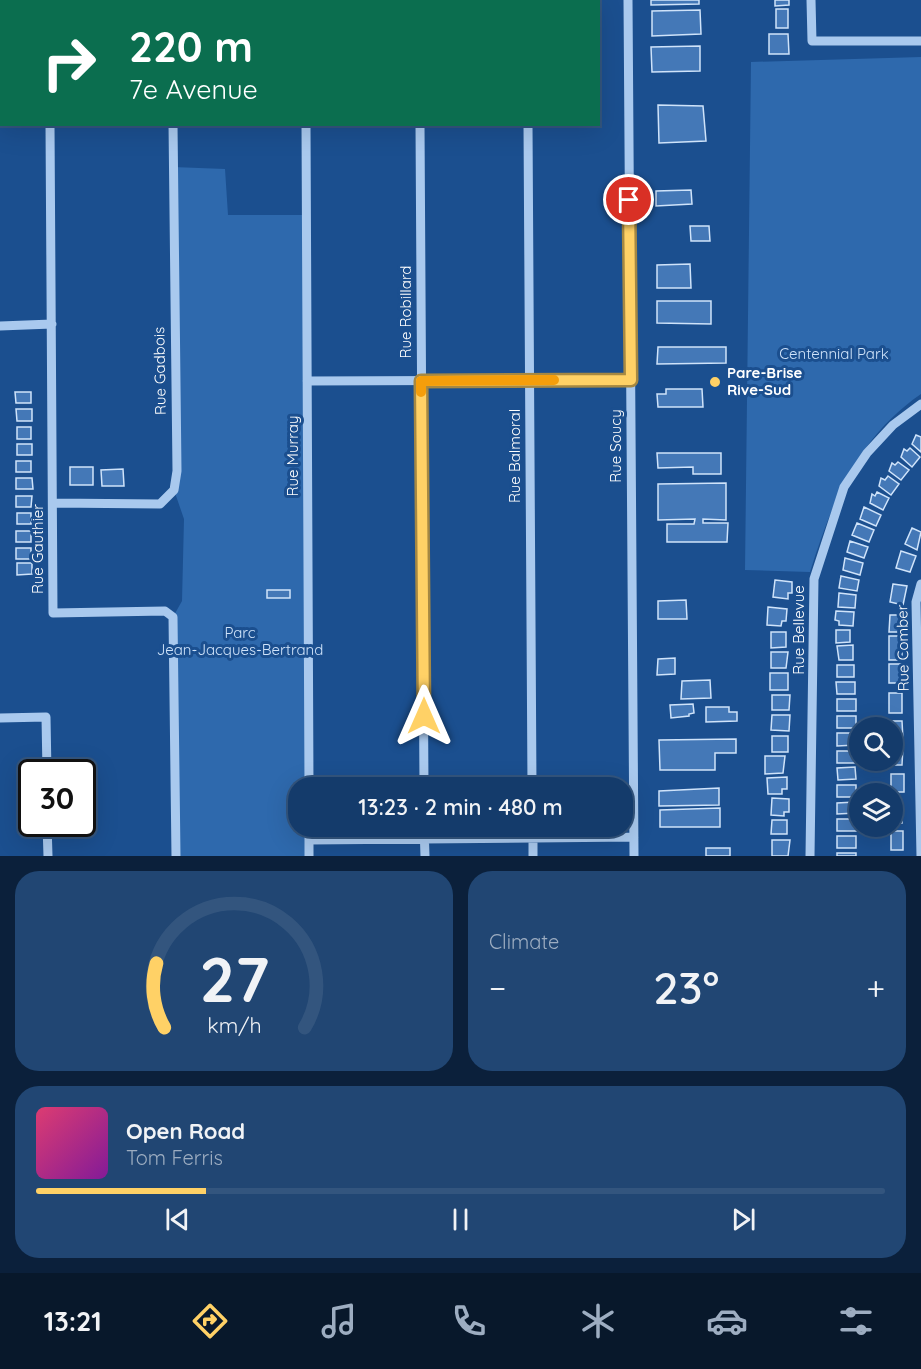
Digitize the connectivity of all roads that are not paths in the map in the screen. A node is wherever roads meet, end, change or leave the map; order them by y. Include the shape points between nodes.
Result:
1 (628, 0) edge
2 (811, 0) edge
3 (921, 40) edge
4 (50, 126) edge
5 (172, 126) edge
6 (306, 126) edge
7 (420, 126) edge
8 (528, 126) edge
9 (52, 324) junction
10 (0, 327) edge
11 (530, 380) junction
12 (631, 380) junction
13 (307, 381) junction
14 (421, 381) junction
15 (921, 404) edge
16 (53, 503) junction
17 (921, 584) edge
18 (920, 689) edge
19 (0, 718) edge
20 (46, 759) edge
21 (309, 777) edge
22 (424, 777) edge
23 (532, 777) edge
24 (47, 837) edge
25 (634, 837) junction
26 (533, 838) junction
27 (424, 839) junction
28 (309, 840) joint
29 (48, 856) edge
30 (176, 856) edge
31 (309, 856) edge
32 (424, 856) edge
33 (533, 856) edge
34 (634, 856) edge
35 (810, 856) edge
36 (921, 856) edge

1 - 12 street, Rue Soucy
2 - 3 street via 812,40
4 - 9 street, Rue Gauthier
5 - 16 street, Rue Gadbois via 177,471 174,490 160,504
6 - 13 street, Rue Murray
7 - 14 street, Rue Robillard
8 - 11 street, Rue Balmoral
9 - 10 street
9 - 16 street, Rue Gauthier
11 - 12 street
11 - 14 street
11 - 23 street, Rue Balmoral
12 - 25 street, Rue Soucy
13 - 14 street
13 - 21 street, Rue Murray
14 - 22 street, Rue Robillard
15 - 35 street, Rue Bellevue via 893,425 867,453 844,487 814,579
16 - 30 street, Rue Gauthier via 53,613 165,611 173,617
17 - 18 street, Rue Comber via 916,602
18 - 36 street, Rue Comber
19 - 20 street via 46,717
24 - 29 street
25 - 26 street
25 - 34 street, Rue Soucy
26 - 27 street
26 - 33 street
27 - 28 street
27 - 32 street
28 - 31 street

